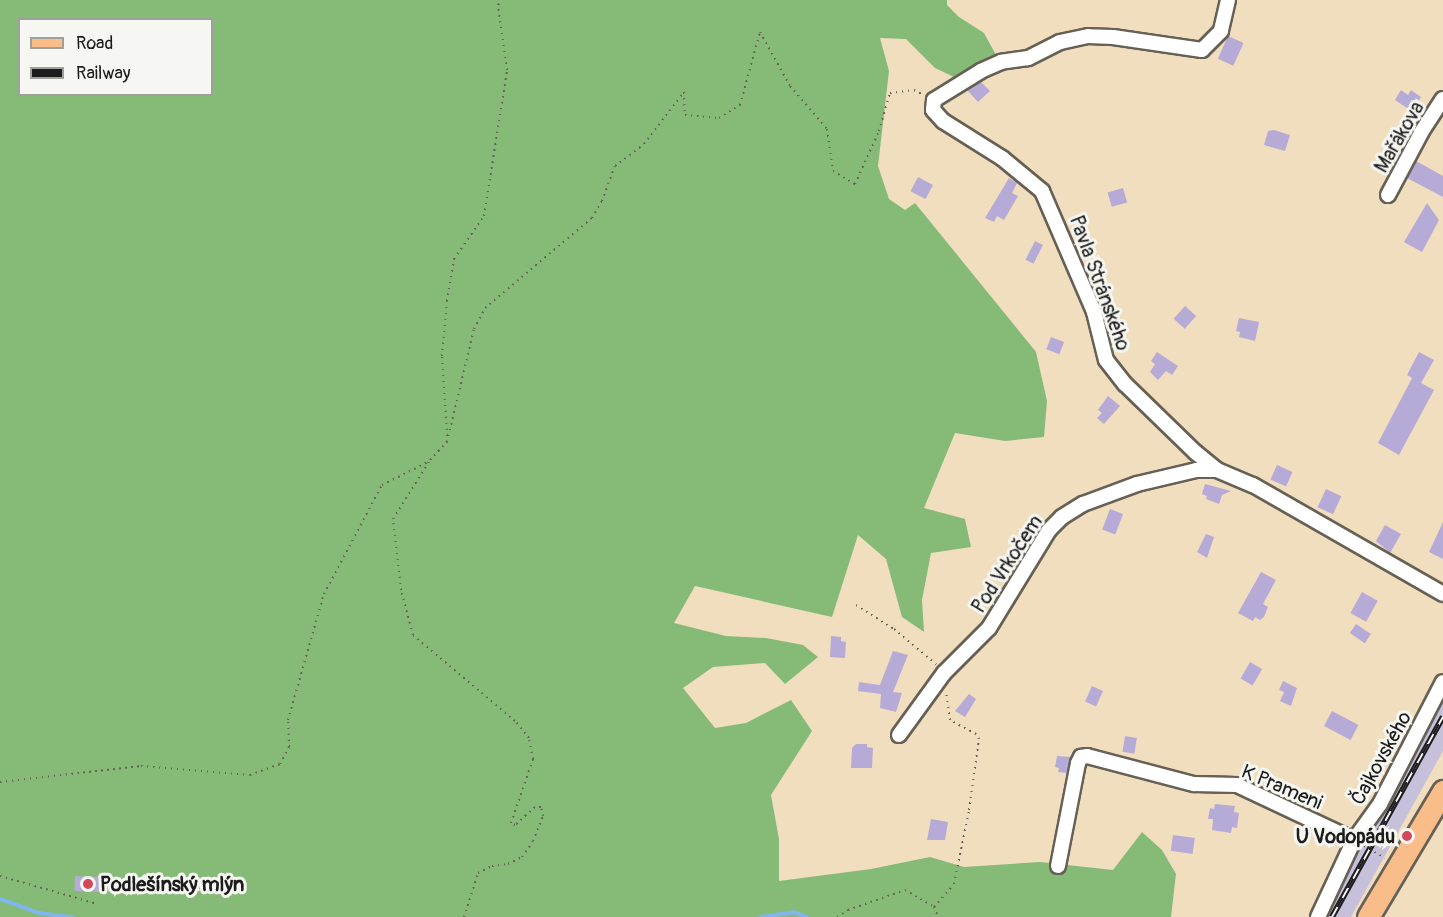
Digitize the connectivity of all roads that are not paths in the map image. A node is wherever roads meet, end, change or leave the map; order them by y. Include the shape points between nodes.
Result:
1 (1228, 0) edge
2 (1443, 99) edge
3 (1388, 195) dead end
4 (1217, 470) junction
5 (1443, 594) edge
6 (1443, 682) edge
7 (899, 735) dead end
8 (1443, 791) edge
9 (1354, 840) junction
10 (1058, 866) dead end
11 (1318, 917) edge
12 (1368, 917) edge

1 - 4 street, Pavla Stránského via 1221,31 1202,50 1113,37 1088,36 1060,42 1028,58 1001,62 934,100 933,110 1042,191 1094,312 1106,360 1125,384
2 - 3 street, Mařákova
4 - 5 street, Pavla Stránského via 1263,491
4 - 7 street, Pod Vrkočem via 1196,470 1137,484 1083,504 1062,518 1049,530 989,628 944,673
6 - 9 street, Čajkovského via 1380,804
8 - 12 main road
9 - 10 street, K Prameni via 1237,785 1194,784 1087,756 1078,763
9 - 11 street, Čajkovského

